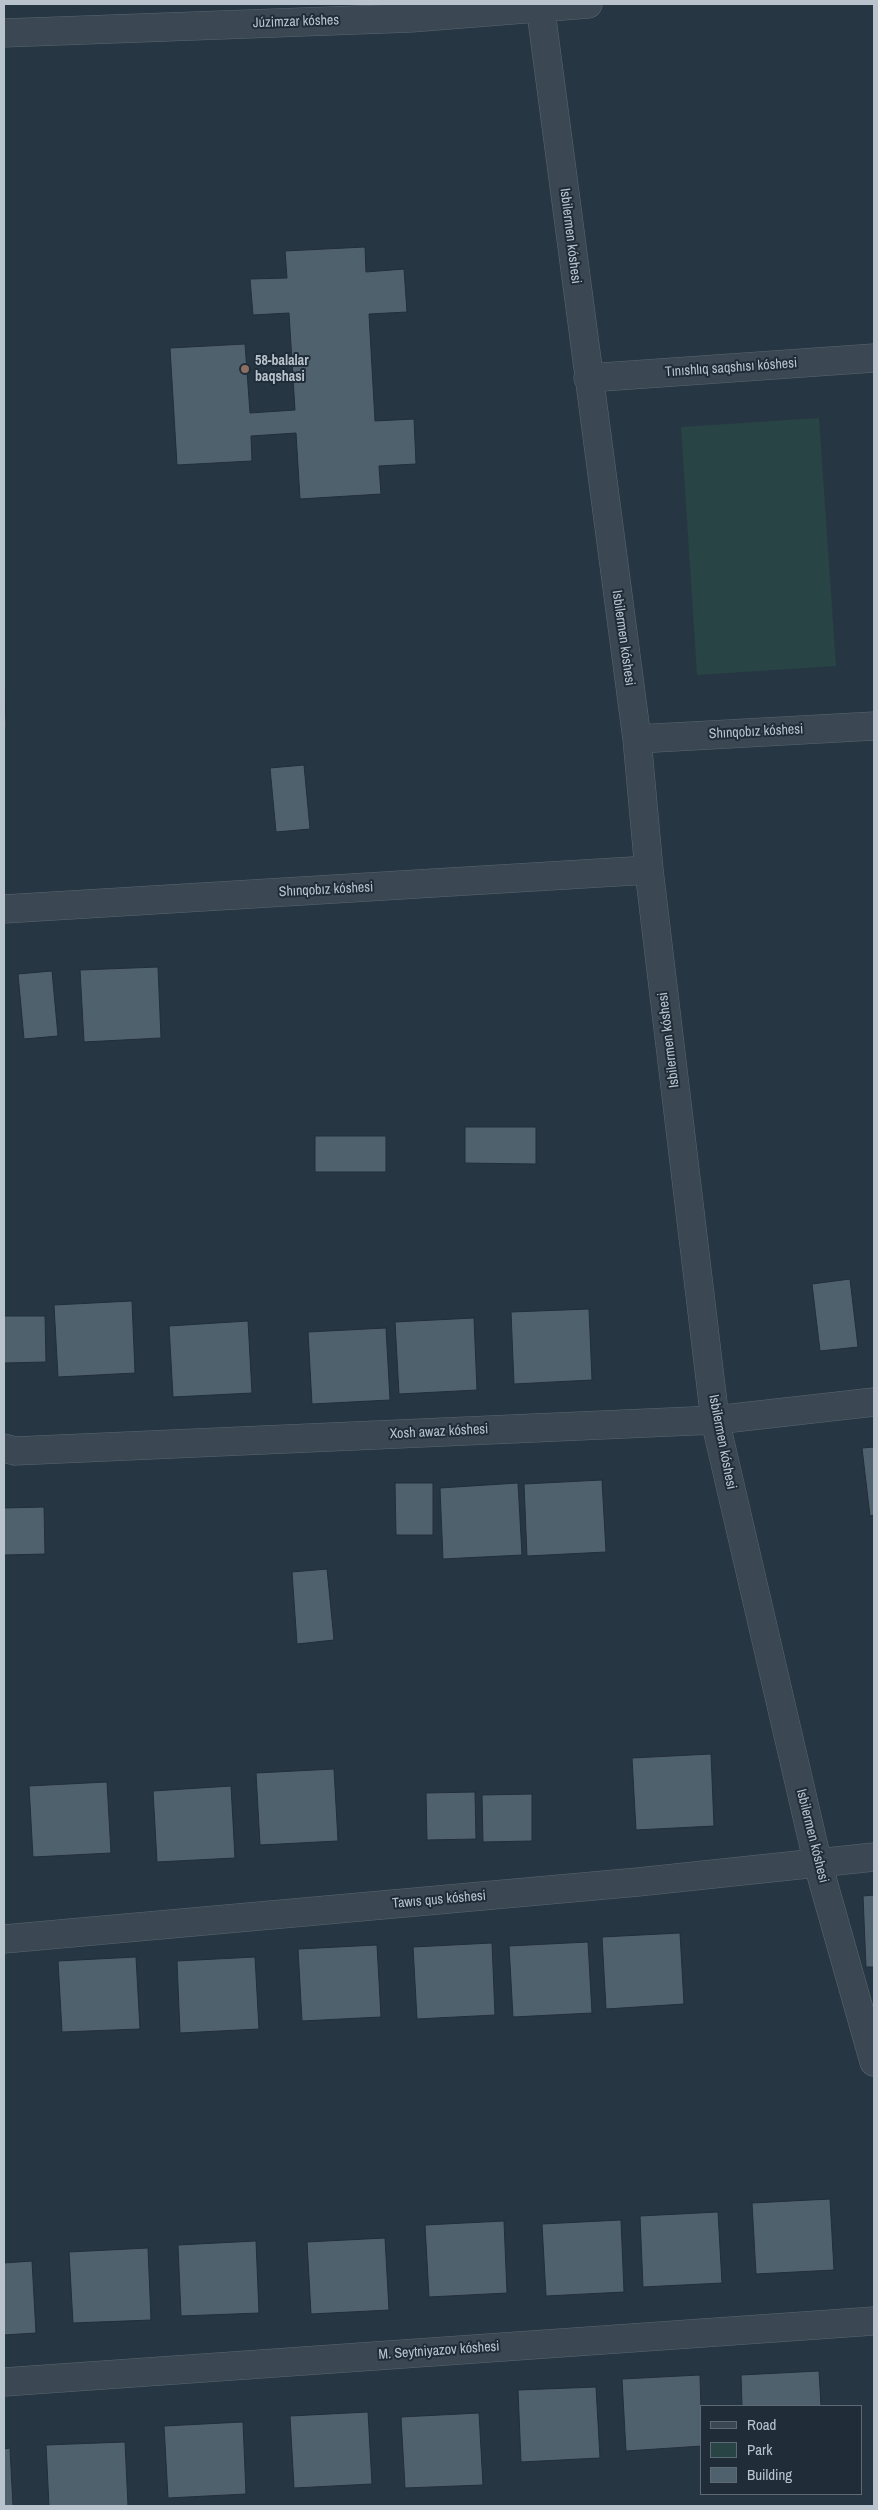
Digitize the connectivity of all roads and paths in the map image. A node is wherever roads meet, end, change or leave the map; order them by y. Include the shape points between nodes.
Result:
1 (588, 4) edge
2 (540, 6) edge
3 (4, 32) edge
4 (874, 358) edge
5 (588, 378) junction
6 (874, 726) edge
7 (637, 739) junction
8 (649, 870) junction
9 (4, 909) edge
10 (874, 1402) edge
11 (715, 1420) junction
12 (4, 1448) edge
13 (874, 1857) edge
14 (818, 1864) junction
15 (4, 1939) edge
16 (874, 2062) edge
17 (874, 2321) edge
18 (4, 2382) edge

1 - 2 street, Júzimzar kóshes
2 - 3 street, Júzimzar kóshes via 411,18
2 - 5 street, Isbilermen kóshesi
4 - 5 street, Tınıshlıq saqshısı kóshesi
5 - 7 street, Isbilermen kóshesi
6 - 7 street, Shınqobız kóshesi
7 - 8 street, Isbilermen kóshesi
8 - 9 street, Shınqobız kóshesi
8 - 11 street, Isbilermen kóshesi
10 - 11 street, Xosh awaz kóshesi
11 - 12 street, Xosh awaz kóshesi via 15,1451
11 - 14 street, Isbilermen kóshesi
13 - 14 street, Tawıs qus kóshesi
14 - 15 street, Tawıs qus kóshesi
14 - 16 street, Isbilermen kóshesi
17 - 18 street, M. Seytniyazov kóshesi

